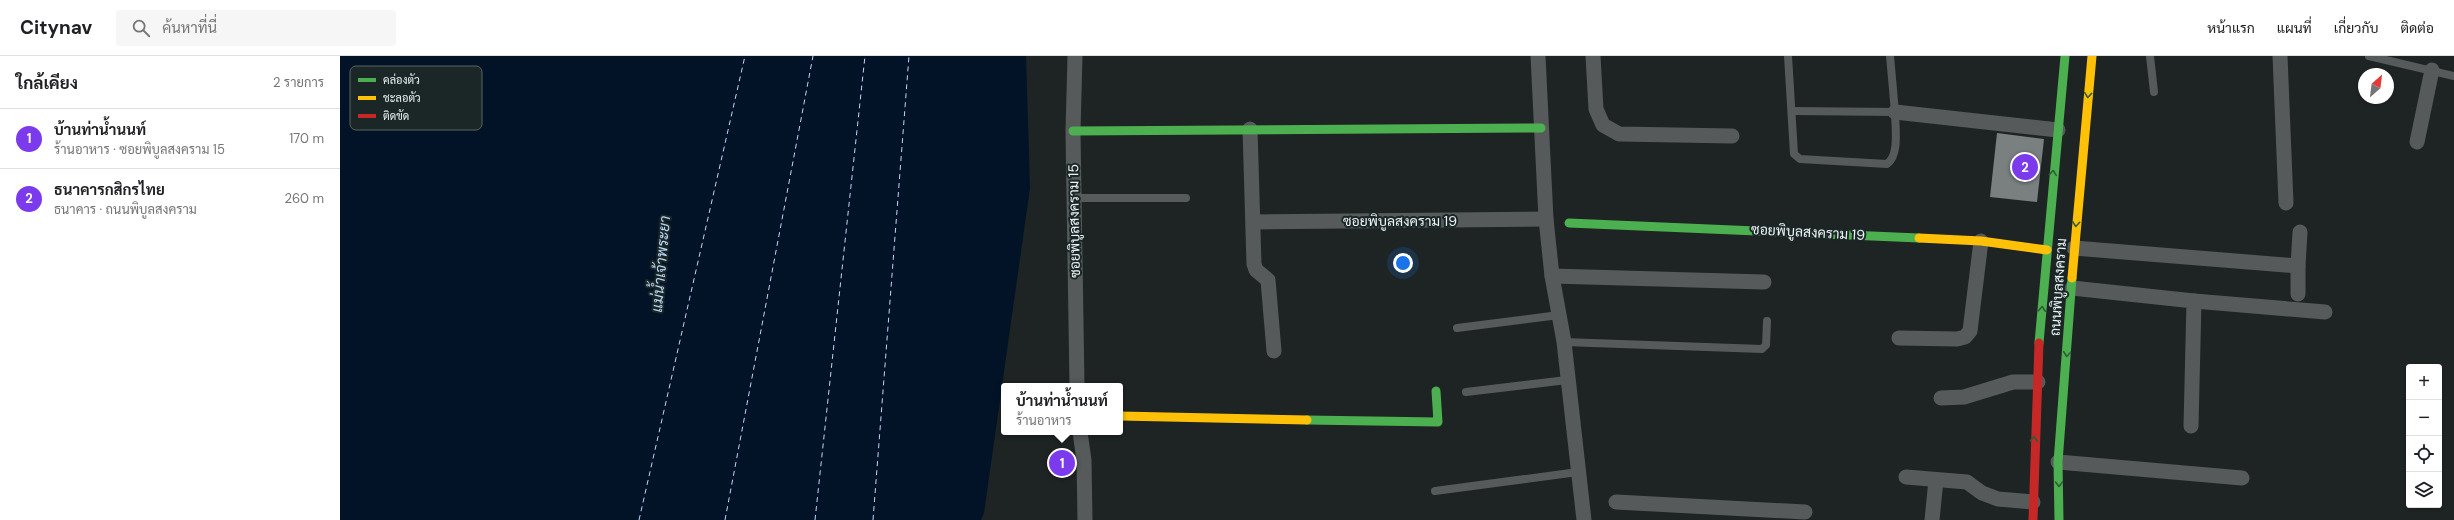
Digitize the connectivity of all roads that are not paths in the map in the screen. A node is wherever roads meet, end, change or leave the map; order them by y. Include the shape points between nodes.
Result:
1 (1074, 56) edge
2 (1538, 56) edge
3 (1593, 56) edge
4 (1788, 56) edge
5 (1890, 56) edge
6 (2065, 56) edge
7 (2092, 56) edge
8 (2150, 56) edge
9 (2280, 56) edge
10 (2369, 56) edge
11 (2432, 70) junction
12 (2454, 76) edge
13 (2154, 92) dead end
14 (1792, 111) junction
15 (1895, 112) junction
16 (1541, 128) junction
17 (1250, 129) junction
18 (2058, 130) junction
19 (1073, 131) junction
20 (1732, 136) dead end
21 (2417, 142) dead end
22 (1074, 198) junction
23 (1186, 198) dead end
24 (2286, 203) dead end
25 (1546, 219) junction
26 (1254, 222) junction
27 (1569, 223) dead end
28 (2300, 232) dead end
29 (1981, 241) junction
30 (2074, 248) junction
31 (2046, 250) junction
32 (2298, 266) junction
33 (1552, 276) junction
34 (1764, 282) dead end
35 (2072, 288) junction
36 (2298, 294) dead end
37 (2194, 301) junction
38 (2325, 312) dead end
39 (1559, 315) junction
40 (1767, 321) dead end
41 (1457, 328) dead end
42 (1899, 338) dead end
43 (1564, 342) junction
44 (1274, 352) dead end
45 (1567, 380) junction
46 (2038, 382) junction
47 (1077, 383) edge
48 (1436, 391) dead end
49 (1466, 392) dead end
50 (1941, 398) dead end
51 (1123, 416) edge
52 (2191, 426) dead end
53 (1080, 435) edge
54 (2058, 462) junction
55 (1578, 472) junction
56 (1906, 477) dead end
57 (2242, 478) dead end
58 (1936, 480) junction
59 (1435, 491) dead end
60 (1616, 502) dead end
61 (2033, 502) junction
62 (1805, 512) dead end
63 (1734, 514) edge
64 (1085, 520) edge
65 (1584, 520) edge
66 (1932, 520) edge
67 (2033, 520) edge
68 (2059, 520) edge

1 - 19 street, ซอยพิบูลสงคราม 15
2 - 16 street
3 - 20 street via 1596,109 1603,125 1619,134
4 - 14 lane
5 - 15 lane
6 - 18 street, ถนนพิบูลสงคราม
7 -> 30 street, ถนนพิบูลสงคราม
8 - 13 lane
9 - 24 street
10 - 11 lane
11 - 12 lane
11 - 21 street
14 - 15 lane
14 - 15 lane via 1794,154 1800,159 1887,164 1892,161 1894,154
15 - 18 street
16 - 17 street
16 - 25 street
17 - 19 street
17 - 26 street
31 -> 18 street, ถนนพิบูลสงคราม
19 - 22 street, ซอยพิบูลสงคราม 15
22 - 23 lane
22 - 47 street, ซอยพิบูลสงคราม 15
25 - 26 street, ซอยพิบูลสงคราม 19
25 - 33 street
26 - 44 street via 1254,264 1256,270 1268,280
27 - 29 street, ซอยพิบูลสงคราม 19
28 - 32 street
29 - 31 street, ซอยพิบูลสงคราม 19
29 - 42 street via 1970,331 1965,337
30 - 32 street
30 - 35 street, ถนนพิบูลสงคราม
46 -> 31 street, ถนนพิบูลสงคราม
32 - 36 street
33 - 34 street
33 - 39 street
35 - 37 street
35 -> 54 street, ถนนพิบูลสงคราม
37 - 38 street
37 - 52 street
39 - 41 lane
39 - 43 street
40 - 43 lane via 1766,345 1762,349
43 - 45 street
45 - 49 lane
45 - 55 street
46 - 50 street via 2013,382 1964,397
61 -> 46 street, ถนนพิบูลสงคราม
48 - 51 street via 1438,422
53 - 64 street via 1084,460
54 - 57 street
54 -> 68 street, ถนนพิบูลสงคราม
55 - 59 lane
55 - 65 street
56 - 58 street
58 - 61 street via 1967,482 1982,493 1998,499
58 - 66 street
60 - 63 street
61 - 67 street, ถนนพิบูลสงคราม
62 - 63 street

